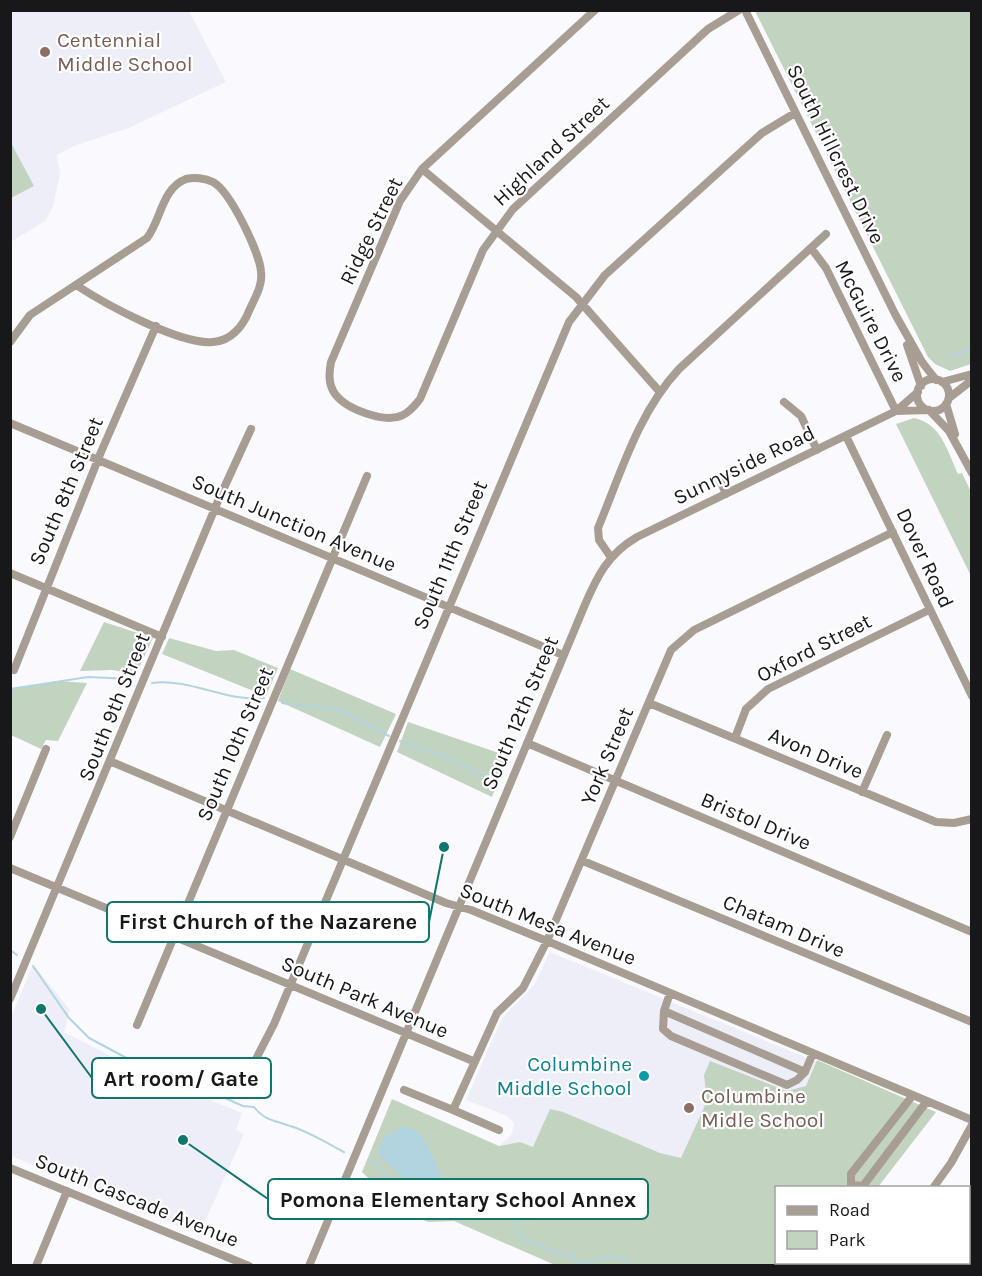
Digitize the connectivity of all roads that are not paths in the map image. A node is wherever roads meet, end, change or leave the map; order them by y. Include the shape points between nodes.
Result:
1 (595, 10) edge
2 (739, 10) edge
3 (745, 10) edge
4 (795, 113) junction
5 (422, 169) junction
6 (495, 230) junction
7 (826, 234) dead end
8 (811, 248) junction
9 (76, 285) junction
10 (581, 303) junction
11 (895, 314) junction
12 (156, 326) junction
13 (10, 342) edge
14 (972, 374) edge
15 (972, 380) edge
16 (939, 381) junction
17 (919, 389) junction
18 (659, 391) junction
19 (784, 402) dead end
20 (947, 402) junction
21 (928, 410) junction
22 (896, 411) junction
23 (365, 412) joint
24 (10, 423) edge
25 (251, 429) dead end
26 (846, 436) junction
27 (972, 446) edge
28 (959, 447) junction
29 (817, 450) junction
30 (98, 460) junction
31 (972, 473) edge
32 (367, 476) dead end
33 (719, 478) dead end
34 (726, 494) junction
35 (214, 509) junction
36 (893, 532) junction
37 (610, 556) junction
38 (332, 559) junction
39 (10, 573) edge
40 (45, 587) junction
41 (448, 607) junction
42 (929, 610) junction
43 (162, 638) junction
44 (563, 655) junction
45 (14, 670) dead end
46 (972, 696) edge
47 (649, 703) junction
48 (887, 735) dead end
49 (735, 738) junction
50 (527, 742) junction
51 (46, 749) dead end
52 (112, 762) junction
53 (616, 781) junction
54 (862, 792) junction
55 (227, 809) junction
56 (972, 819) edge
57 (10, 837) edge
58 (343, 860) junction
59 (582, 861) junction
60 (10, 868) edge
61 (57, 888) junction
62 (459, 906) junction
63 (972, 932) edge
64 (174, 937) junction
65 (547, 941) junction
66 (289, 985) junction
67 (670, 993) junction
68 (10, 999) edge
69 (664, 1011) junction
70 (972, 1022) edge
71 (137, 1025) dead end
72 (407, 1034) junction
73 (813, 1053) junction
74 (473, 1061) junction
75 (805, 1072) junction
76 (242, 1086) dead end
77 (404, 1090) dead end
78 (913, 1095) junction
79 (927, 1101) junction
80 (453, 1110) junction
81 (972, 1122) edge
82 (499, 1130) dead end
83 (10, 1168) edge
84 (934, 1186) edge
85 (67, 1191) junction
86 (36, 1266) edge
87 (249, 1266) edge
88 (309, 1266) edge

1 - 5 street, Ridge Street
2 - 6 street, Highland Street via 708,29 513,208
3 - 4 street, South Hillcrest Drive
4 - 10 street, South 11th Street via 762,133 604,274
4 - 11 street, South Hillcrest Drive
5 - 6 street
5 - 23 street, Ridge Street via 400,201 331,362 330,383 336,396
6 - 10 street
6 - 23 street, Highland Street via 420,399 394,418
7 - 8 street
8 - 18 street
8 - 22 street, McGuire Drive via 826,268
9 - 12 street via 99,301
9 - 12 street via 147,238 175,186 186,179 213,182 225,192 260,260 261,284 244,322 232,335 215,342 197,342
9 - 13 street via 30,315
10 - 18 street
10 - 41 street, South 11th Street via 560,341
11 - 16 street via 922,362
11 - 17 street
12 - 30 street, South 8th Street
14 - 16 street
15 - 20 street
16 - 17 street via 928,380
16 - 20 street via 948,390
17 - 21 street via 920,403
17 - 22 street, Sunnyside Road
18 - 37 street via 641,424 598,528 599,540
19 - 29 street via 801,416
20 - 21 street via 939,410
20 - 28 street
21 - 22 street, Sunnyside Road
21 - 28 street
22 - 26 street, Sunnyside Road
24 - 30 street, South Junction Avenue
25 - 35 street, South 9th Street
26 - 29 street, Sunnyside Road
26 - 36 street, Dover Road
27 - 28 street
28 - 31 street
29 - 34 street, Sunnyside Road
30 - 35 street, South Junction Avenue
30 - 40 street, South 8th Street
32 - 38 street, South 10th Street
33 - 34 street
34 - 37 street, Sunnyside Road via 637,537
35 - 38 street, South Junction Avenue
35 - 43 street, South 9th Street
36 - 42 street, Dover Road
36 - 47 street, York Street via 680,639 671,650
37 - 44 street, South 12th Street via 597,576
38 - 41 street, South Junction Avenue
38 - 55 street, South 10th Street
39 - 40 street
40 - 43 street
40 - 45 street, South 8th Street
41 - 44 street, South Junction Avenue
41 - 58 street, South 11th Street
42 - 46 street, Dover Road
42 - 49 street, Oxford Street via 768,689 746,709
43 - 52 street, South 9th Street
44 - 50 street, South 12th Street
47 - 49 street, Avon Drive
47 - 53 street, York Street
48 - 54 street
49 - 54 street, Avon Drive
50 - 53 street, Bristol Drive
50 - 62 street, South 12th Street
51 - 57 street
52 - 55 street, South Mesa Avenue
52 - 61 street, South 9th Street
53 - 59 street, York Street
53 - 63 street, Bristol Drive
54 - 56 street, Avon Drive via 936,822
55 - 58 street, South Mesa Avenue
55 - 64 street, South 10th Street
58 - 62 street, South Mesa Avenue
58 - 66 street, South 11th Street
59 - 65 street, York Street
59 - 70 street, Chatam Drive
60 - 61 street, South Park Avenue
61 - 64 street, South Park Avenue
61 - 68 street, South 9th Street
62 - 65 street, South Mesa Avenue
62 - 72 street, South 12th Street
64 - 66 street, South Park Avenue
64 - 71 street, South 10th Street
65 - 67 street, South Mesa Avenue
65 - 74 street, York Street via 524,988 497,1012
66 - 72 street, South Park Avenue
66 - 76 street, South 11th Street via 252,1072
67 - 69 street
67 - 73 street, South Mesa Avenue
69 - 75 street
69 - 75 street via 663,1029 670,1036 787,1084
72 - 74 street, South Park Avenue
72 - 88 street, South 12th Street
73 - 75 street
73 - 78 street, South Mesa Avenue
74 - 80 street, York Street
77 - 80 street
78 - 79 street, South Mesa Avenue
78 - 79 street via 851,1174 851,1185 863,1186
79 - 81 street, South Mesa Avenue
80 - 82 street
81 - 84 street
83 - 85 street, South Cascade Avenue
85 - 86 street
85 - 87 street, South Cascade Avenue

